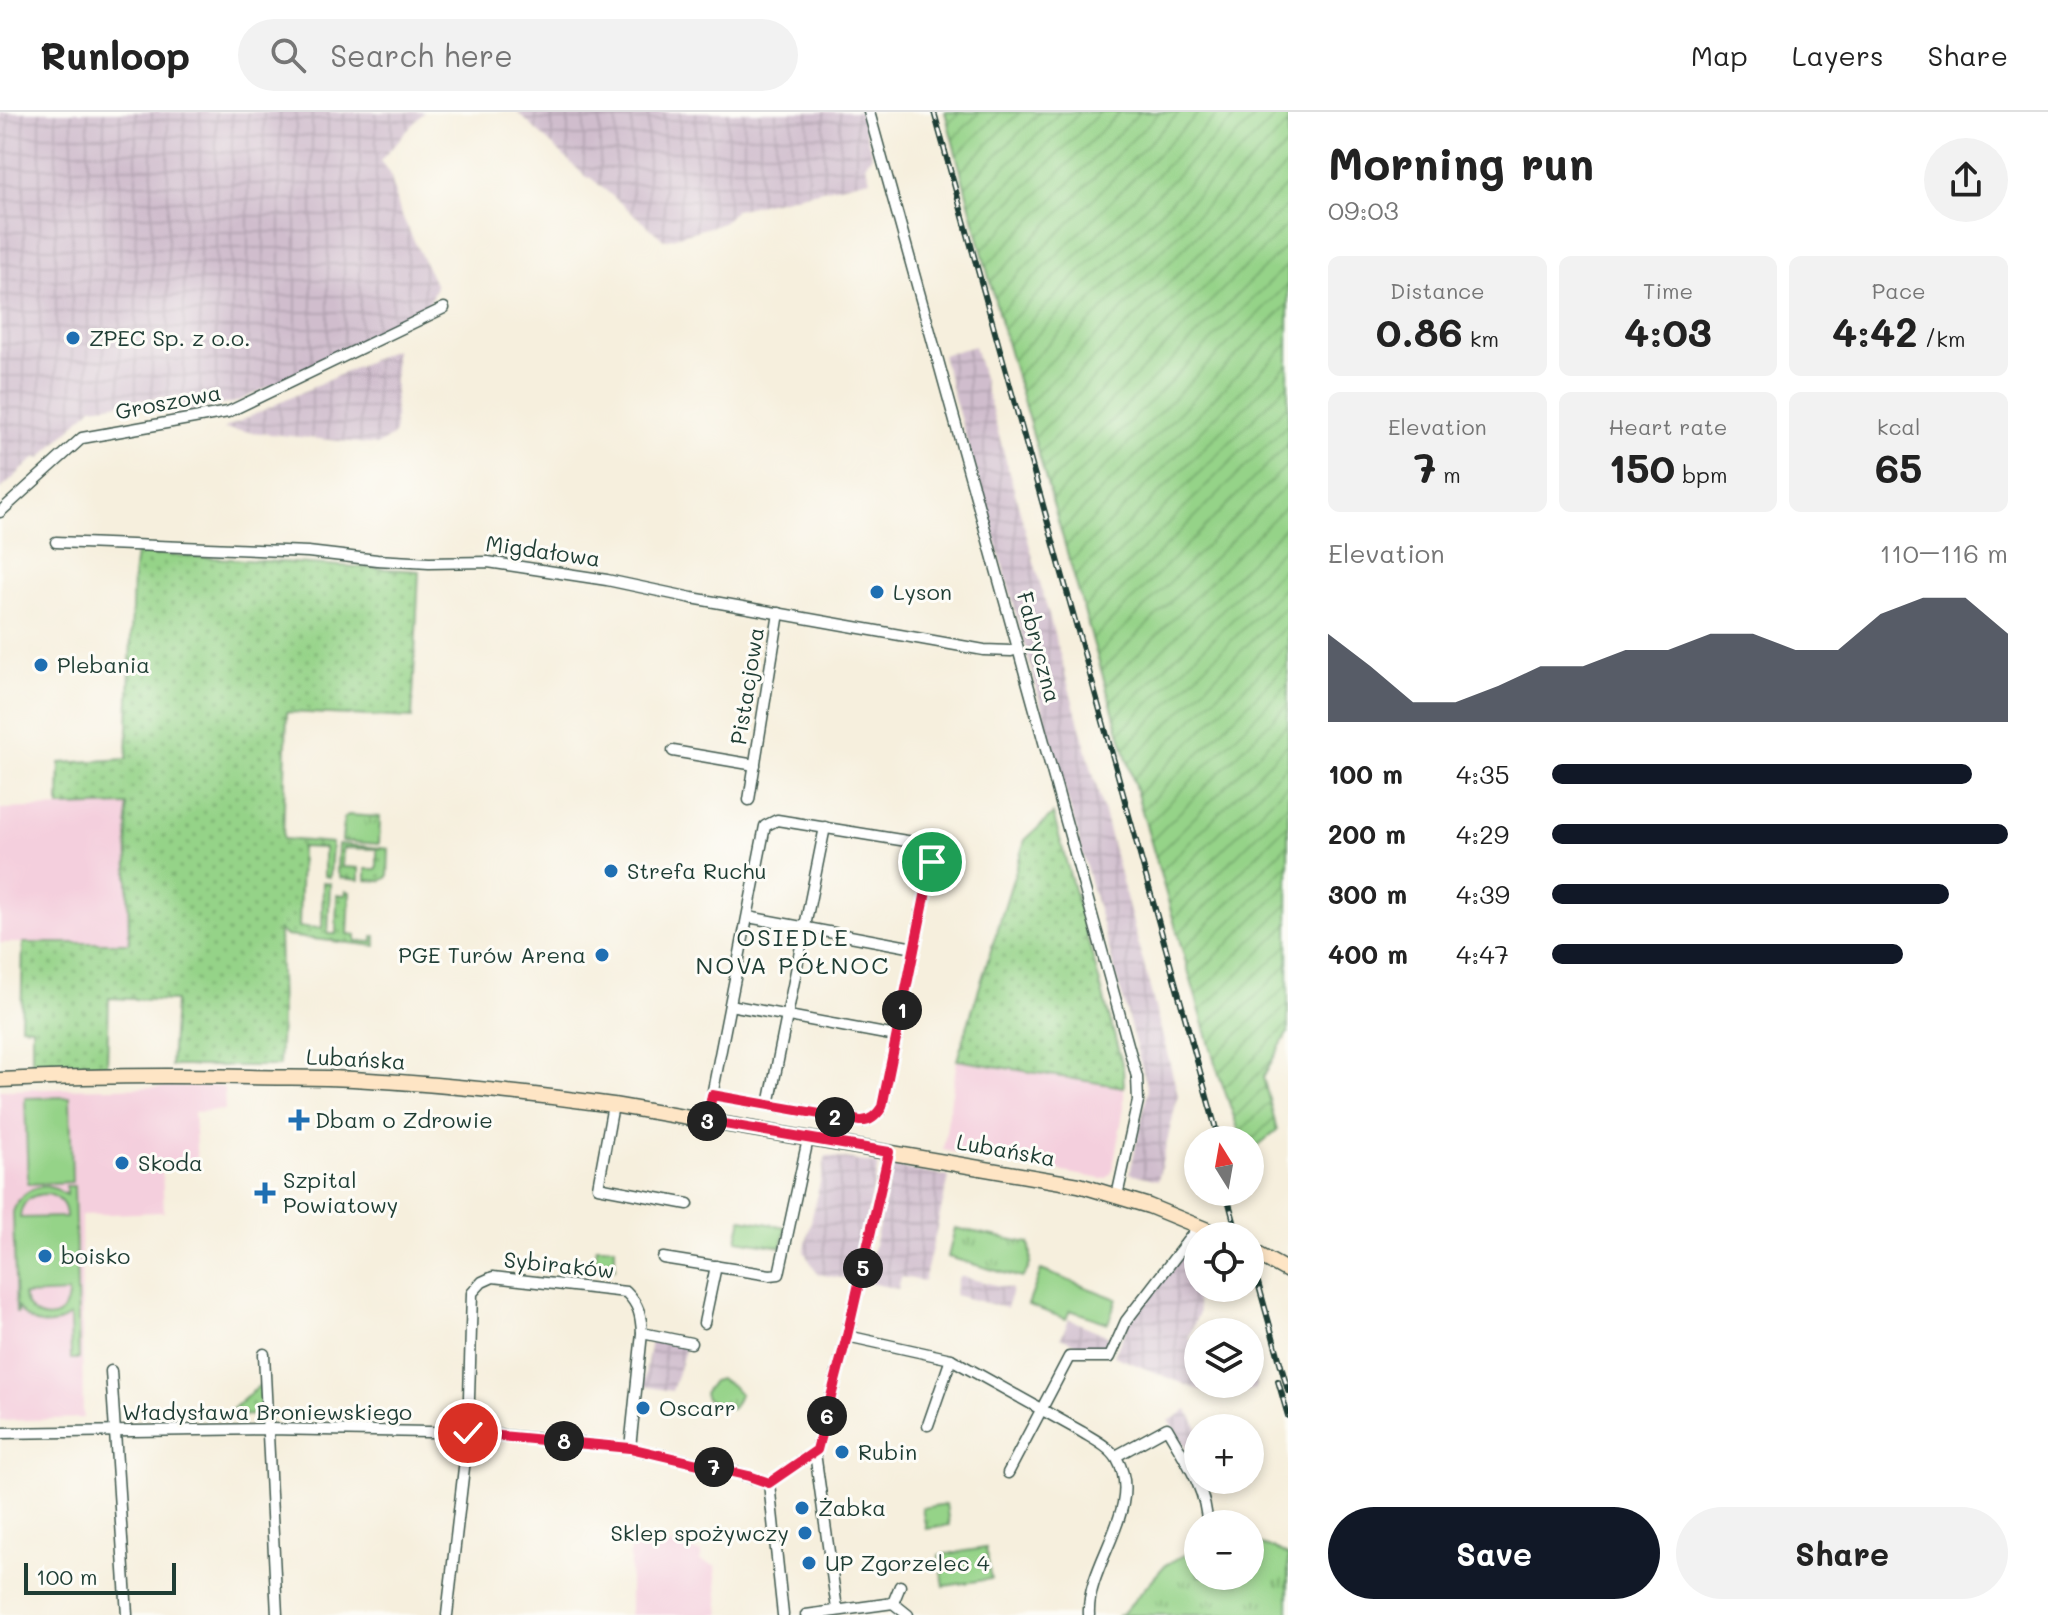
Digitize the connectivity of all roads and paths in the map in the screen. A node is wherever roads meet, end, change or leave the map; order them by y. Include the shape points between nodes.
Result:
1 (869, 112) edge
2 (444, 308) dead end
3 (0, 512) edge
4 (56, 542) dead end
5 (779, 613) junction
6 (1018, 649) junction
7 (673, 751) dead end
8 (755, 765) junction
9 (749, 800) dead end
10 (825, 827) junction
11 (748, 917) junction
12 (804, 928) junction
13 (914, 948) junction
14 (730, 1005) junction
15 (787, 1015) junction
16 (896, 1036) junction
17 (0, 1080) edge
18 (712, 1095) junction
19 (613, 1105) junction
20 (769, 1105) junction
21 (707, 1121) junction
22 (808, 1139) junction
23 (889, 1152) junction
24 (1117, 1196) junction
25 (688, 1204) dead end
26 (1188, 1222) edge
27 (1184, 1246) edge
28 (663, 1258) dead end
29 (1264, 1258) edge
30 (716, 1266) junction
31 (1288, 1271) edge
32 (704, 1323) dead end
33 (642, 1333) junction
34 (847, 1336) junction
35 (691, 1343) dead end
36 (264, 1354) dead end
37 (951, 1359) junction
38 (111, 1371) dead end
39 (1042, 1410) junction
40 (928, 1425) dead end
41 (268, 1429) junction
42 (113, 1432) junction
43 (0, 1433) edge
44 (468, 1433) junction
45 (630, 1448) junction
46 (815, 1453) junction
47 (1116, 1456) junction
48 (1008, 1473) dead end
49 (769, 1483) junction
50 (1206, 1510) edge
51 (900, 1586) dead end
52 (893, 1603) junction
53 (837, 1609) junction
54 (127, 1615) edge
55 (277, 1615) edge
56 (447, 1615) edge
57 (783, 1615) edge
58 (806, 1615) edge
59 (908, 1615) edge
60 (1089, 1615) edge

1 - 6 street, Fabryczna
2 - 3 street, Groszowa via 228,412 82,438
4 - 5 street, Migdałowa via 488,562
5 - 6 street, Migdałowa via 984,650
5 - 8 street, Pistacjowa
6 - 24 street, Fabryczna via 1137,1077 1138,1101
7 - 8 street, Pistacjowa
8 - 9 street, Pistacjowa
10 - 11 street via 768,823
10 - 12 street
10 - 13 street via 919,843 932,852
11 - 12 street
11 - 14 street
12 - 13 street
12 - 15 street
13 - 16 street
14 - 15 street
14 - 18 street
15 - 16 street
15 - 20 street
16 - 20 street via 882,1107 872,1118 860,1121
17 - 19 main road, Lubańska via 349,1079
18 - 20 street
18 - 21 street
19 - 21 main road, Lubańska
19 - 25 street via 598,1187
21 - 22 main road, Lubańska
22 - 23 main road, Lubańska
22 - 30 street via 779,1274
23 - 24 main road, Lubańska
23 - 34 street
24 - 26 main road, Lubańska
27 - 39 street via 1126,1321 1110,1357 1069,1357
28 - 30 street
29 - 31 main road
30 - 32 street
33 - 35 street
33 - 44 street, Sybiraków via 638,1307 626,1292 493,1277 482,1282 472,1293
33 - 45 street, Sybiraków
34 - 37 street
34 - 46 street
36 - 41 street
37 - 39 street
37 - 40 street
38 - 42 street
39 - 47 street
39 - 48 street
41 - 42 street, Władysława Broniewskiego
41 - 44 street, Władysława Broniewskiego
41 - 55 street
42 - 43 street, Władysława Broniewskiego
42 - 54 street
44 - 45 street, Władysława Broniewskiego
44 - 56 street
45 - 49 street, Władysława Broniewskiego
46 - 49 street
46 - 53 street
47 - 50 street via 1167,1428 1201,1489
47 - 60 street via 1124,1476 1123,1498 1090,1592
49 - 57 street
51 - 52 street
52 - 53 street
52 - 59 street
53 - 58 street

